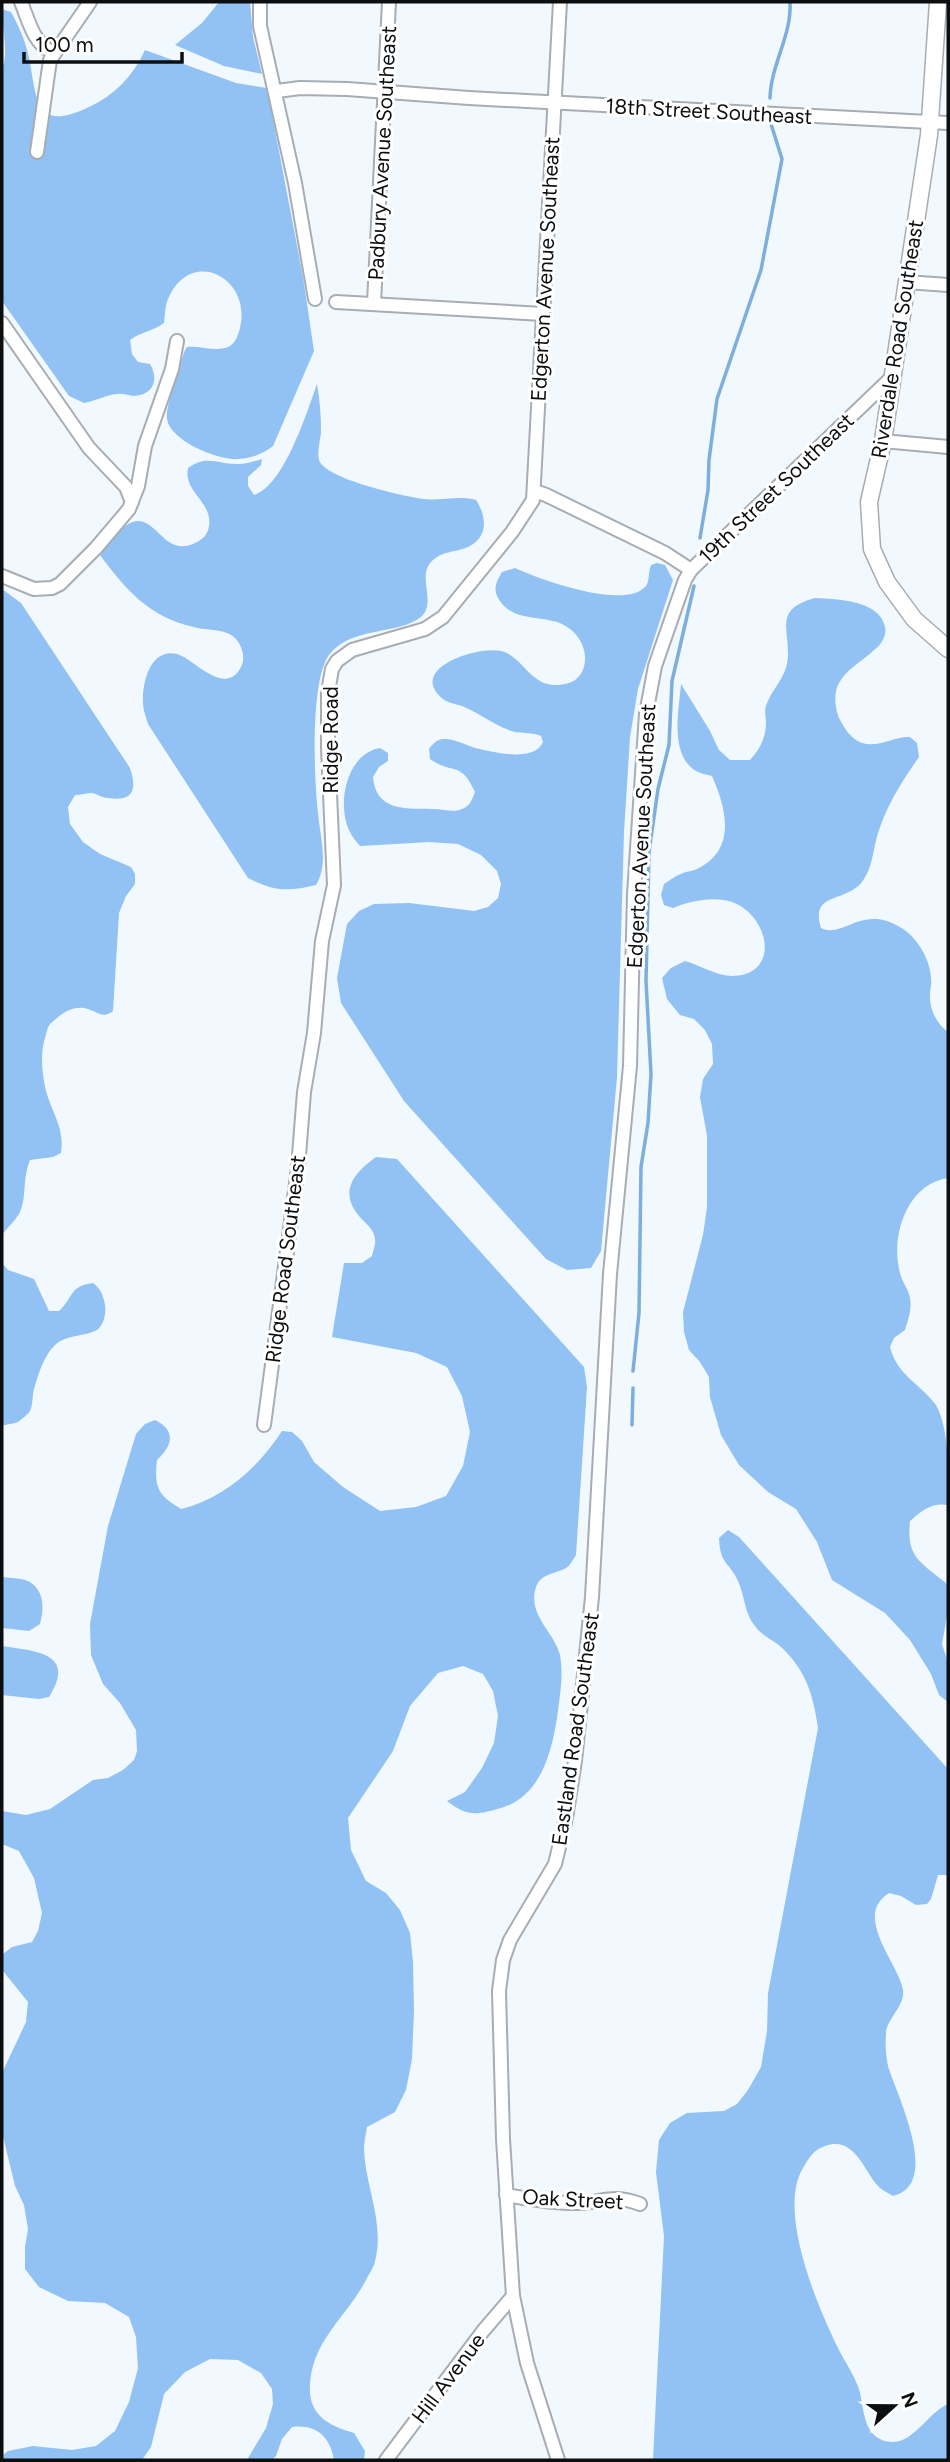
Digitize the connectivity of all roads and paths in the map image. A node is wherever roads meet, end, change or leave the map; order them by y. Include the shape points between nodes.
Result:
1 (21, 2) edge
2 (90, 2) edge
3 (260, 2) edge
4 (389, 2) edge
5 (560, 2) edge
6 (938, 2) edge
7 (54, 53) junction
8 (277, 91) junction
9 (384, 93) junction
10 (554, 103) junction
11 (930, 122) junction
12 (948, 123) edge
13 (37, 152) dead end
14 (906, 282) junction
15 (948, 285) edge
16 (315, 299) dead end
17 (337, 302) dead end
18 (374, 303) junction
19 (543, 314) junction
20 (2, 323) edge
21 (177, 341) dead end
22 (892, 377) junction
23 (883, 441) junction
24 (948, 447) edge
25 (535, 491) junction
26 (132, 502) junction
27 (691, 570) junction
28 (2, 576) edge
29 (948, 649) edge
30 (304, 1092) joint
31 (614, 1229) joint
32 (264, 1425) dead end
33 (506, 2195) junction
34 (640, 2204) dead end
35 (513, 2297) junction
36 (386, 2460) edge
37 (558, 2460) edge

1 - 7 street via 35,38
2 - 7 street
3 - 8 street via 260,26
4 - 9 street, Padbury Avenue Southeast
5 - 10 street, Edgerton Avenue Southeast
6 - 11 street, Riverdale Road Southeast
7 - 13 street
8 - 9 street, 18th Street Southeast
8 - 16 street
9 - 10 street, 18th Street Southeast
9 - 18 street, Padbury Avenue Southeast
10 - 11 street, 18th Street Southeast
10 - 19 street, Edgerton Avenue Southeast
11 - 12 street, 18th Street Southeast
11 - 14 street, Riverdale Road Southeast
14 - 15 street
14 - 22 street, Riverdale Road Southeast
17 - 18 street
18 - 19 street
19 - 25 street, Edgerton Avenue Southeast
20 - 26 street via 89,447 126,487
21 - 26 street
22 - 23 street, Riverdale Road Southeast
22 - 27 street, 19th Street Southeast
23 - 24 street
23 - 29 street, Riverdale Road Southeast via 869,502 872,549 887,582 914,619
25 - 27 street
25 - 30 street, Ridge Road via 512,532 443,617 425,629 352,650 332,669 328,748 334,885 322,941
26 - 28 street via 60,584 34,589
27 - 31 street, Edgerton Avenue Southeast via 655,666 646,714 634,894 630,1066
30 - 32 street, Ridge Road Southeast
31 - 33 street, Eastland Road Southeast via 592,1597 566,1818 555,1864 518,1923 500,1974
33 - 34 street, Oak Street via 575,2204 619,2198
33 - 35 street, Eastland Road Southeast
35 - 36 street, Hill Avenue
35 - 37 street, Eastland Road Southeast via 527,2363

